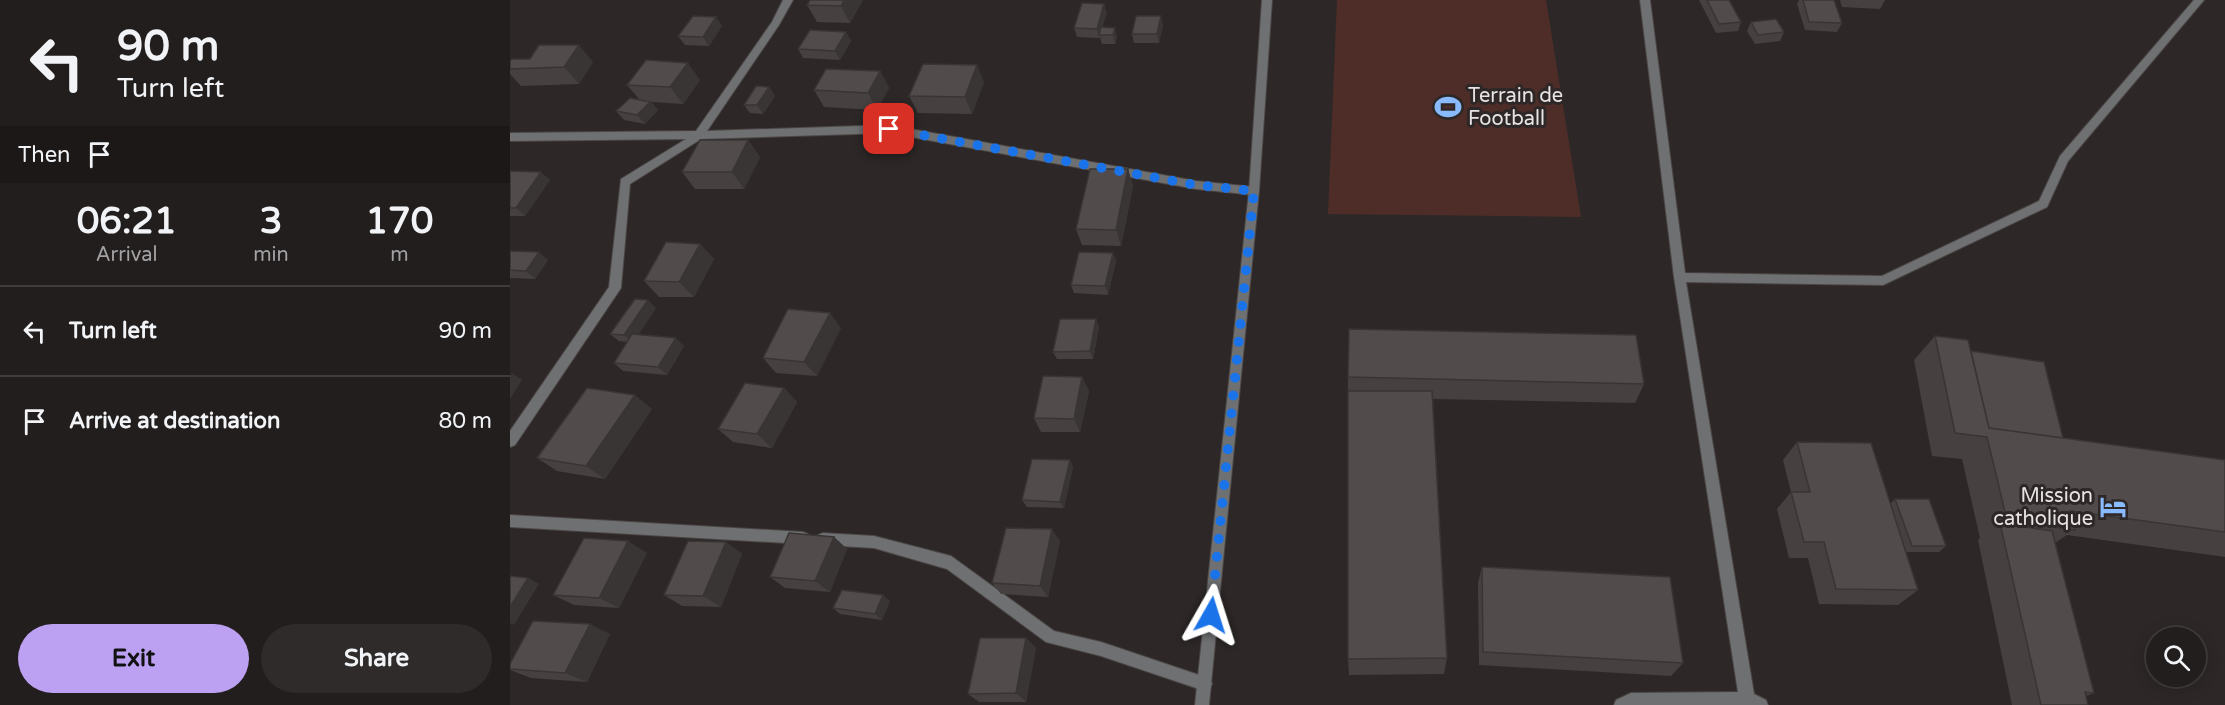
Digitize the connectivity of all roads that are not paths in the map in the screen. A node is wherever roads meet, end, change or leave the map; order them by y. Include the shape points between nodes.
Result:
1 (788, 0) edge
2 (1267, 0) edge
3 (1645, 0) edge
4 (2199, 0) edge
5 (699, 135) junction
6 (510, 136) edge
7 (1254, 191) junction
8 (1680, 277) junction
9 (510, 441) edge
10 (510, 521) edge
11 (1205, 684) junction
12 (1754, 702) edge
13 (1202, 705) edge
14 (1621, 705) edge

1 - 5 street
2 - 7 street
3 - 8 street
4 - 8 street via 2064,159 2043,204 1883,280
5 - 6 street
5 - 7 street via 889,129 1196,185
5 - 9 street via 625,182 615,288
7 - 11 street
8 - 12 street
10 - 11 street via 874,542 951,563 1051,637 1101,649
11 - 13 street
12 - 14 street via 1631,700

